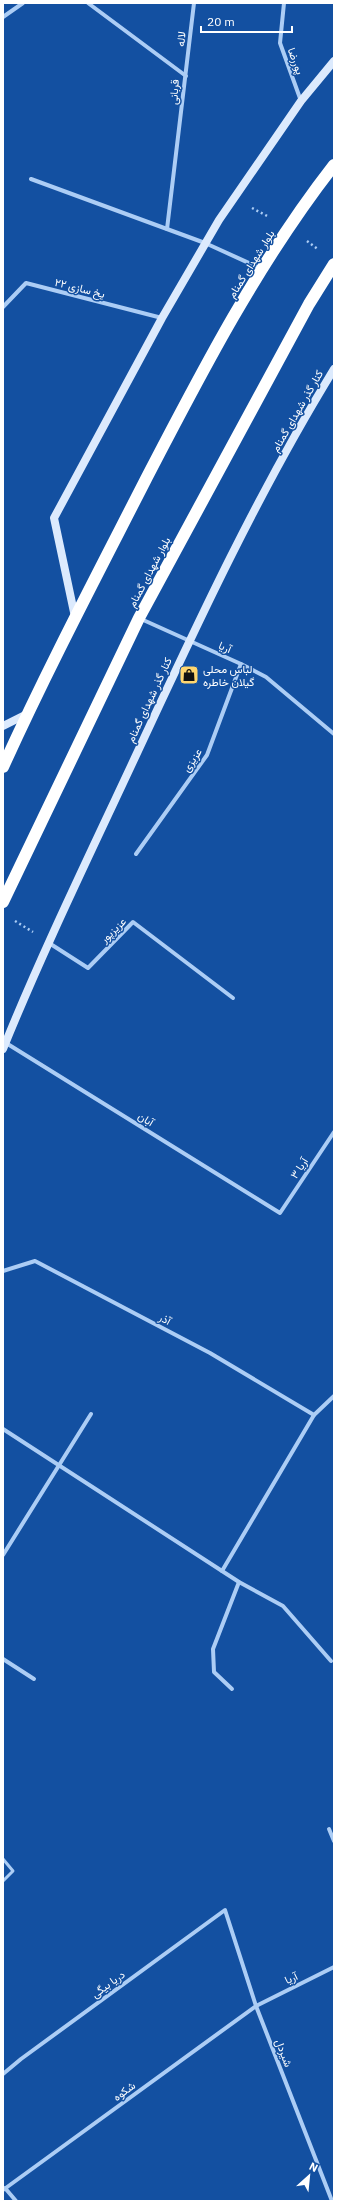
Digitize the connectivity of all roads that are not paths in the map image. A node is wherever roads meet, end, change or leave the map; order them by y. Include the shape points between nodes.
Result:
1 (23, 3) edge
2 (88, 3) edge
3 (194, 3) edge
4 (284, 3) edge
5 (3, 17) edge
6 (334, 61) edge
7 (186, 76) junction
8 (301, 101) junction
9 (334, 165) edge
10 (32, 179) dead end
11 (167, 229) junction
12 (205, 243) junction
13 (334, 264) edge
14 (262, 269) junction
15 (3, 307) edge
16 (162, 318) junction
17 (334, 370) edge
18 (75, 617) junction
19 (139, 618) junction
20 (189, 642) junction
21 (241, 664) junction
22 (27, 714) junction
23 (3, 726) edge
24 (334, 734) edge
25 (3, 767) edge
26 (136, 854) dead end
27 (3, 902) edge
28 (49, 943) junction
29 (233, 998) dead end
30 (4, 1044) edge
31 (334, 1132) edge
32 (280, 1213) joint
33 (3, 1271) edge
34 (334, 1396) edge
35 (91, 1414) dead end
36 (314, 1415) junction
37 (3, 1429) edge
38 (59, 1465) junction
39 (3, 1555) edge
40 (222, 1571) junction
41 (239, 1582) junction
42 (3, 1659) edge
43 (331, 1660) dead end
44 (34, 1679) dead end
45 (232, 1689) dead end
46 (329, 1829) dead end
47 (334, 1841) edge
48 (3, 1859) edge
49 (3, 1881) edge
50 (225, 1910) joint
51 (334, 1967) edge
52 (256, 2006) junction
53 (3, 2074) edge
54 (4, 2189) edge
55 (16, 2201) edge
56 (332, 2201) edge

1 - 5 street
2 - 7 street, قربانی
3 - 7 street, لاله
4 - 8 street, پوررضا via 280,43
6 - 8 street
7 - 11 street, قربانی
8 - 12 street
9 - 14 highway, بلوار شهدای گمنام
10 - 11 street
11 - 12 street
12 - 14 street
12 - 16 street
13 - 19 highway, بلوار شهدای گمنام via 309,304
14 - 18 highway, بلوار شهدای گمنام via 216,347
15 - 16 street, یخ سازی ۲۲ via 26,283
16 - 18 street via 54,518
17 - 20 street, کنار گذر شهدای گمنام via 299,425
18 - 22 highway, بلوار شهدای گمنام
19 - 20 street, آریا
19 - 27 highway, بلوار شهدای گمنام
20 - 21 street, آریا
20 - 28 street, کنار گذر شهدای گمنام
21 - 24 street, آریا via 266,677
21 - 26 street, عزیزی via 207,755
22 - 23 street
22 - 25 highway, بلوار شهدای گمنام
28 - 29 street, عزیزپور via 88,968 132,922
28 - 30 street, کنار گذر شهدای گمنام
30 - 32 street, آبان
31 - 32 street, آریا ۳
33 - 36 street, آذر via 35,1261 210,1353
34 - 36 street
35 - 38 street
36 - 40 street
37 - 38 street
38 - 39 street
38 - 40 street
40 - 41 street
41 - 43 street via 283,1606
41 - 45 street via 213,1649 214,1672
42 - 44 street
46 - 47 street
48 - 49 lane via 13,1871
50 - 52 street, شیردل
50 - 53 street, دریا بیگی
51 - 52 street, آریا
52 - 54 street, شکوه
52 - 56 street, شیردل
54 - 55 street

